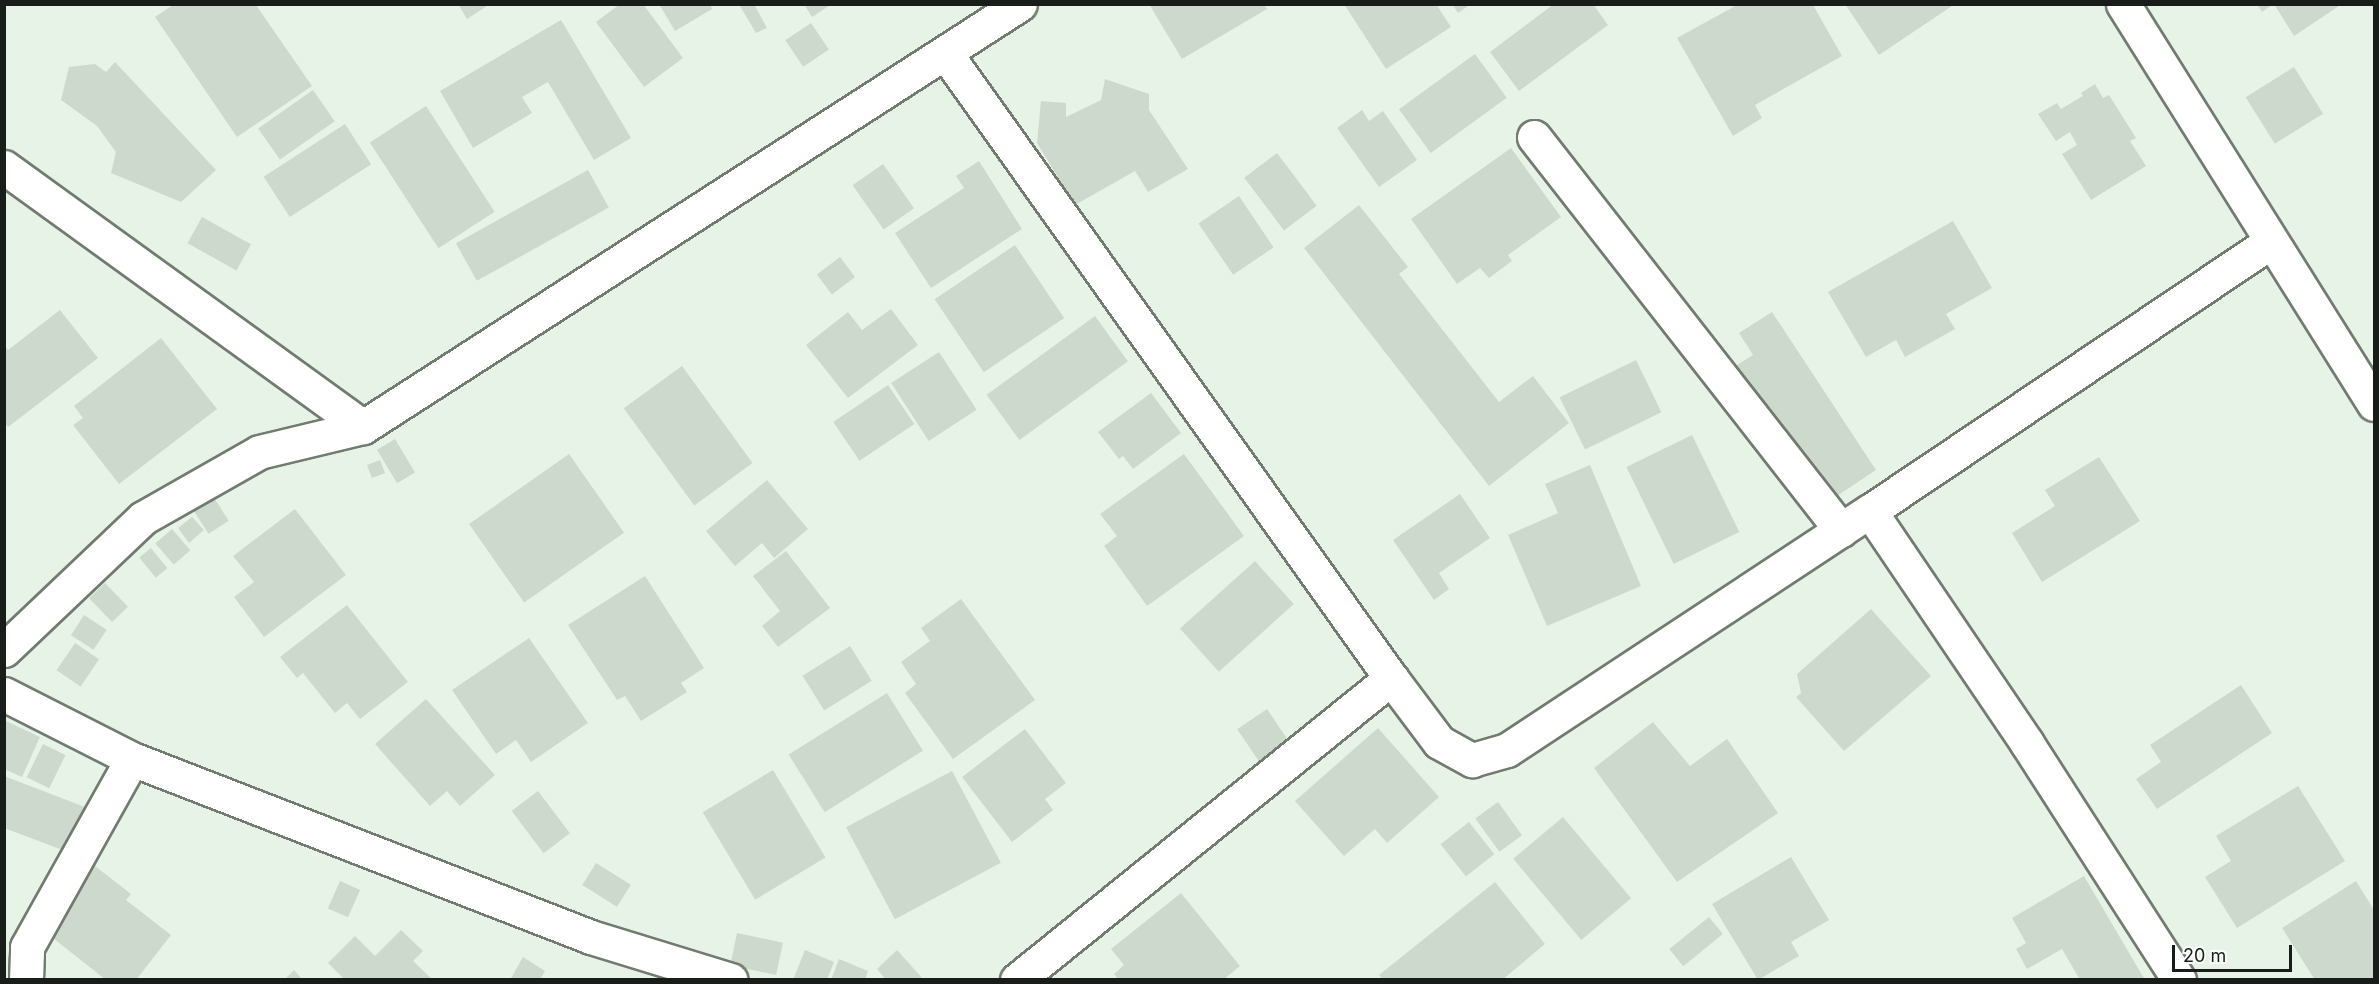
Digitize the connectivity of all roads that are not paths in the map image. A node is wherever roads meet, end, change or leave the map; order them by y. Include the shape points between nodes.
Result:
1 (1020, 4) edge
2 (2123, 4) edge
3 (946, 54) junction
4 (1534, 137) dead end
5 (4, 167) edge
6 (2270, 242) junction
7 (2374, 404) edge
8 (363, 427) junction
9 (1870, 511) junction
10 (1841, 530) junction
11 (4, 650) edge
12 (1391, 678) junction
13 (4, 694) edge
14 (132, 759) junction
15 (26, 980) edge
16 (731, 980) edge
17 (1017, 980) edge
18 (2179, 980) edge

1 - 3 street
2 - 6 street
3 - 8 street
3 - 12 street
4 - 10 street
5 - 8 street
6 - 7 street
6 - 9 street
8 - 11 street via 259,452 143,518
9 - 10 street
9 - 18 street via 2027,743
10 - 12 street via 1507,750 1472,760 1439,742
12 - 17 street
13 - 14 street
14 - 15 street via 27,947
14 - 16 street via 591,936

